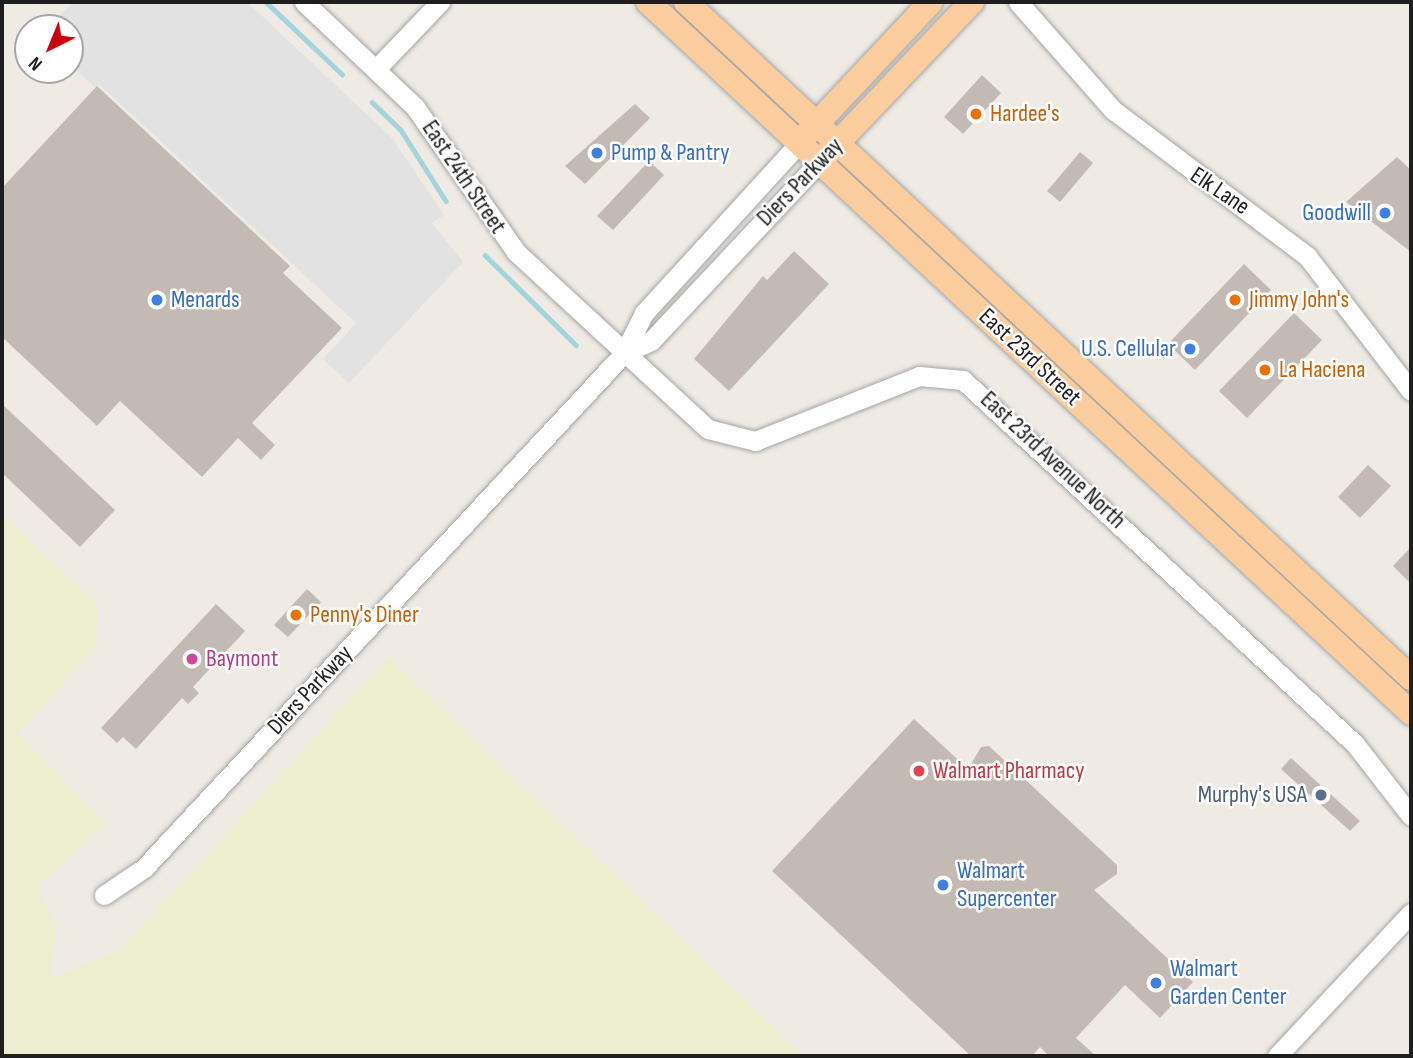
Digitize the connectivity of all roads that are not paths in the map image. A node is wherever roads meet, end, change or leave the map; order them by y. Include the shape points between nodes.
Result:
1 (304, 2) edge
2 (440, 2) edge
3 (648, 2) edge
4 (686, 2) edge
5 (930, 2) edge
6 (972, 2) edge
7 (1018, 2) edge
8 (376, 69) junction
9 (817, 123) junction
10 (800, 142) junction
11 (838, 143) junction
12 (820, 161) junction
13 (624, 353) junction
14 (1411, 391) edge
15 (1411, 678) edge
16 (1411, 713) edge
17 (1411, 816) edge
18 (104, 895) dead end
19 (1411, 913) edge
20 (1278, 1056) edge

1 - 8 street, East 24th Street
2 - 8 street
3 - 10 main road, East 23rd Street
4 - 9 main road, East 23rd Street
5 - 9 main road, Diers Parkway
6 - 11 main road, Diers Parkway
7 - 14 street, Elk Lane via 1120,117 1307,256
8 - 13 street, East 24th Street via 423,117 503,238
9 - 10 main road, Diers Parkway
9 - 11 main road, East 23rd Street
10 - 12 main road, East 23rd Street
10 - 13 street, Diers Parkway via 639,320
11 - 12 main road, Diers Parkway
11 - 15 main road, East 23rd Street
12 - 13 street, Diers Parkway via 651,341
12 - 16 main road, East 23rd Street
13 - 17 street, East 23rd Avenue North via 695,419 738,442 779,435 919,376 949,374 973,385 1355,744
13 - 18 street, Diers Parkway via 144,868
19 - 20 street

